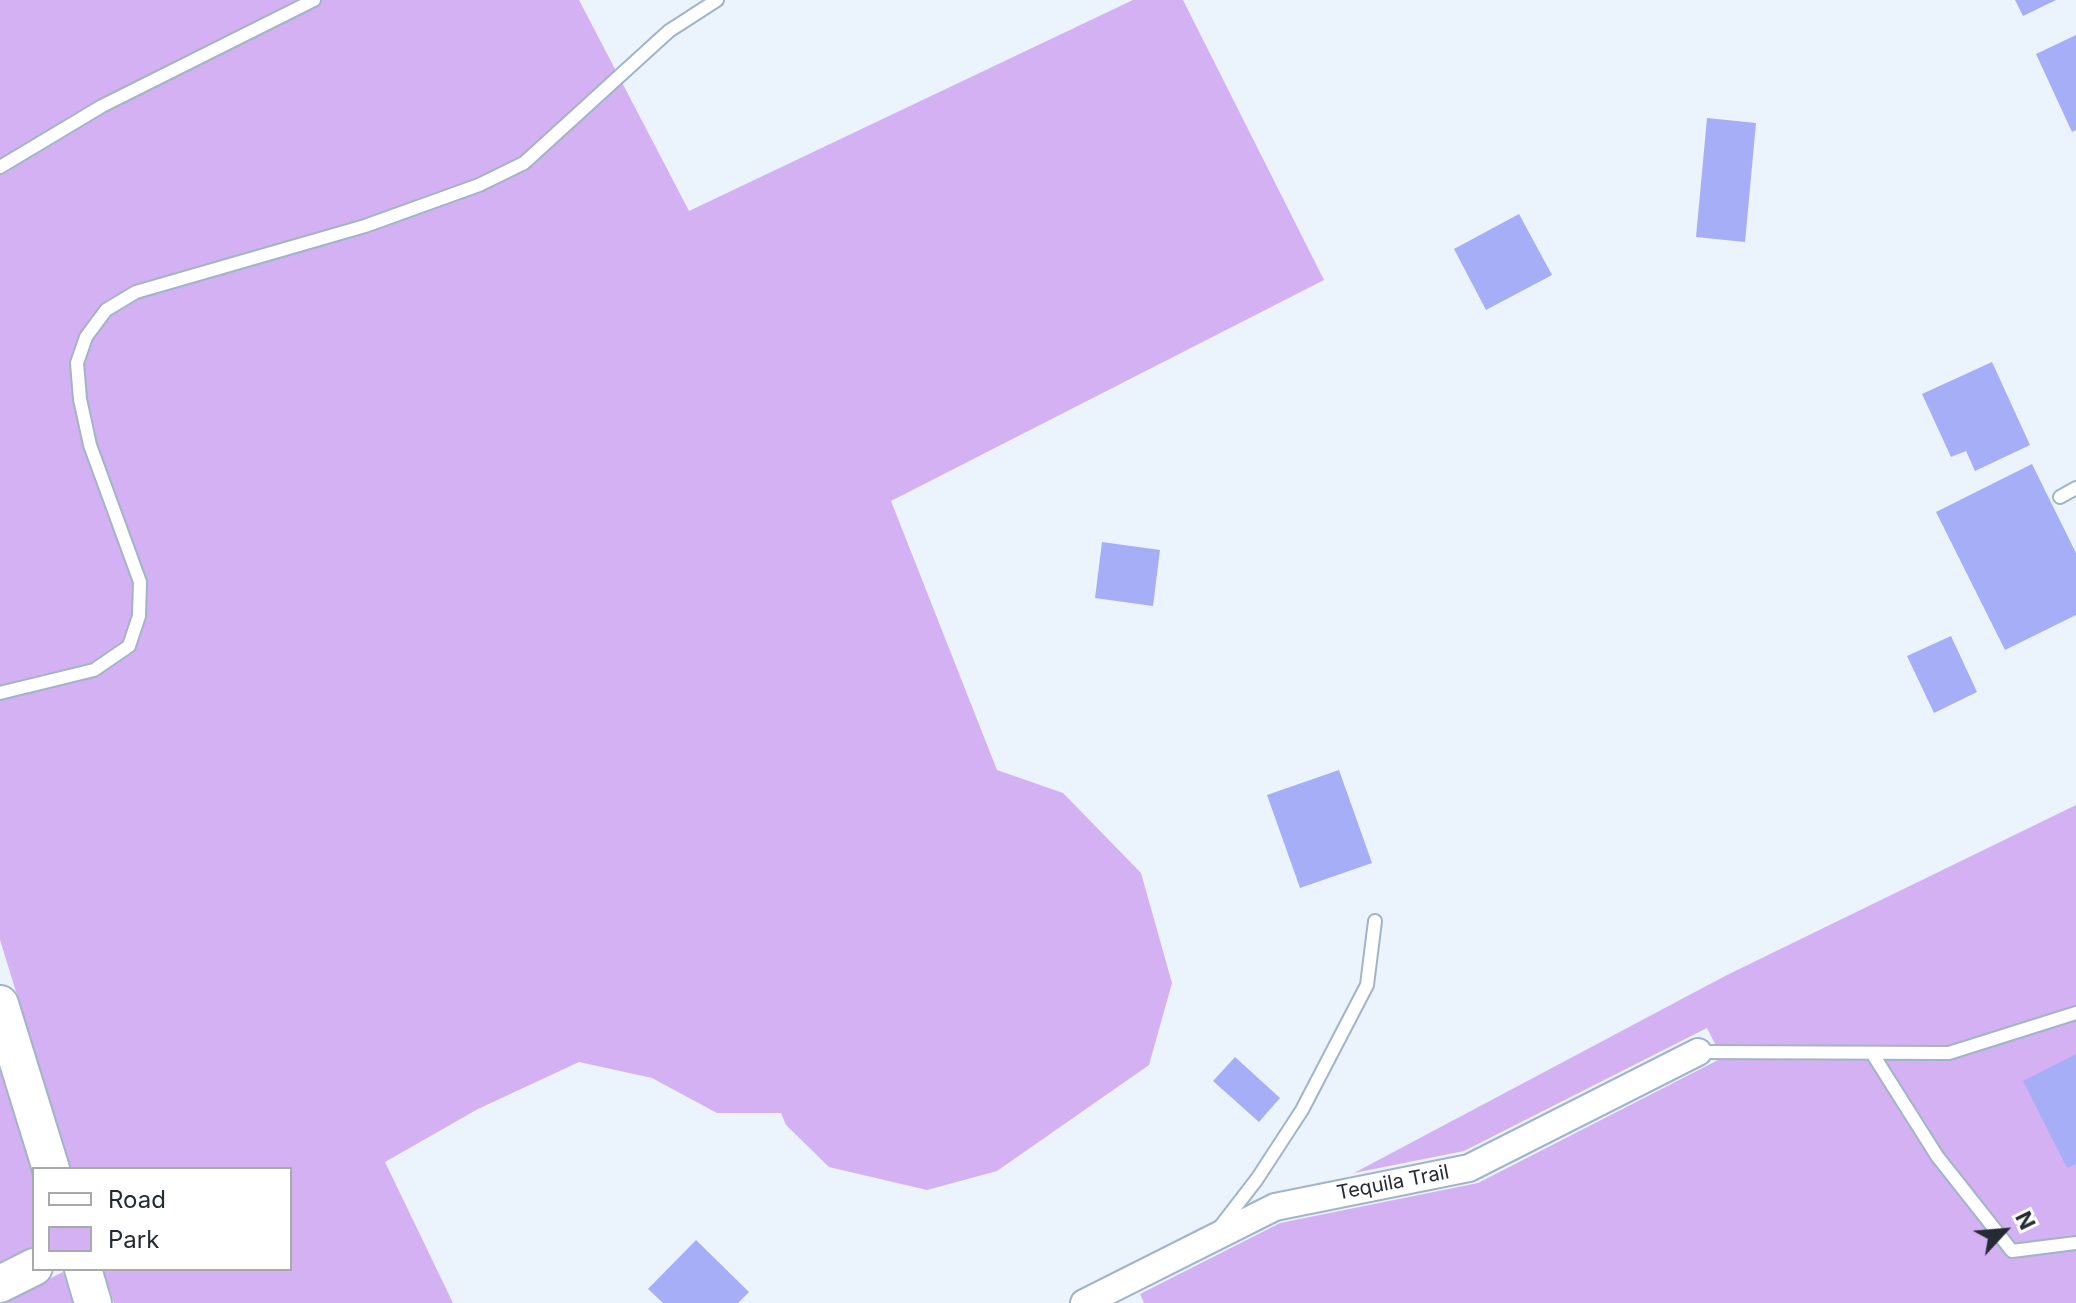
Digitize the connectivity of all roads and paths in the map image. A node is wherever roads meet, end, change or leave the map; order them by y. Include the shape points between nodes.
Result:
1 (314, 0) edge
2 (717, 0) edge
3 (0, 167) edge
4 (2076, 488) edge
5 (2060, 497) dead end
6 (0, 693) edge
7 (1375, 921) dead end
8 (0, 1004) edge
9 (2076, 1013) edge
10 (1698, 1052) joint
11 (1872, 1053) junction
12 (50, 1167) edge
13 (1211, 1239) junction
14 (2076, 1243) edge
15 (32, 1268) edge
16 (84, 1271) edge
17 (0, 1284) edge
18 (93, 1303) edge
19 (1084, 1303) edge

1 - 3 lane via 102,106
2 - 6 lane via 669,31 513,169 365,226 136,292 106,310 86,337 77,363 80,399 90,445 140,582 139,616 129,646 94,670
4 - 5 lane
7 - 13 lane via 1367,985 1335,1048 1272,1156
8 - 12 main road
9 - 11 lane via 1949,1053
10 - 11 lane
10 - 13 street, Tequila Trail via 1469,1168 1275,1207
11 - 14 lane via 1937,1156 2012,1251
13 - 19 street, Tequila Trail
15 - 17 main road
16 - 18 main road

